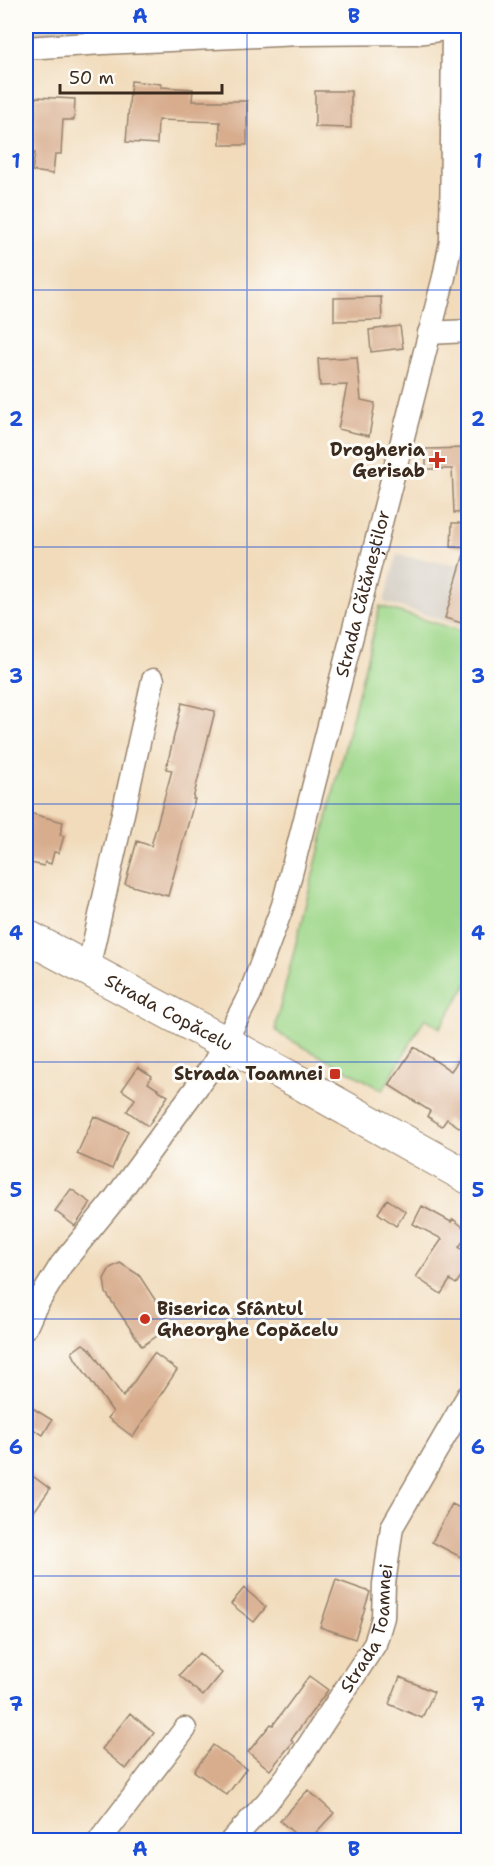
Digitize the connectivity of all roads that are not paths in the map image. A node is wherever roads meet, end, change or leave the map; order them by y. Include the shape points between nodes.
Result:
1 (453, 27) edge
2 (26, 48) edge
3 (460, 139) edge
4 (468, 331) edge
5 (429, 333) junction
6 (153, 680) dead end
7 (26, 936) edge
8 (88, 969) junction
9 (225, 1042) junction
10 (468, 1177) edge
11 (26, 1327) edge
12 (468, 1396) edge
13 (184, 1729) dead end
14 (100, 1840) edge
15 (232, 1840) edge

1 - 2 street via 417,33 300,34
1 - 3 street, Strada Cătăneștilor
3 - 5 street, Strada Cătăneștilor via 452,241
4 - 5 street
5 - 9 street, Strada Cătăneștilor via 283,905 250,994
6 - 8 street
7 - 8 main road, Strada Copăcelu
8 - 9 main road, Strada Copăcelu
9 - 10 main road, Strada Copăcelu
9 - 11 street via 213,1065 62,1265
12 - 15 street, Strada Toamnei via 392,1527 383,1617 375,1644 297,1763
13 - 14 street

